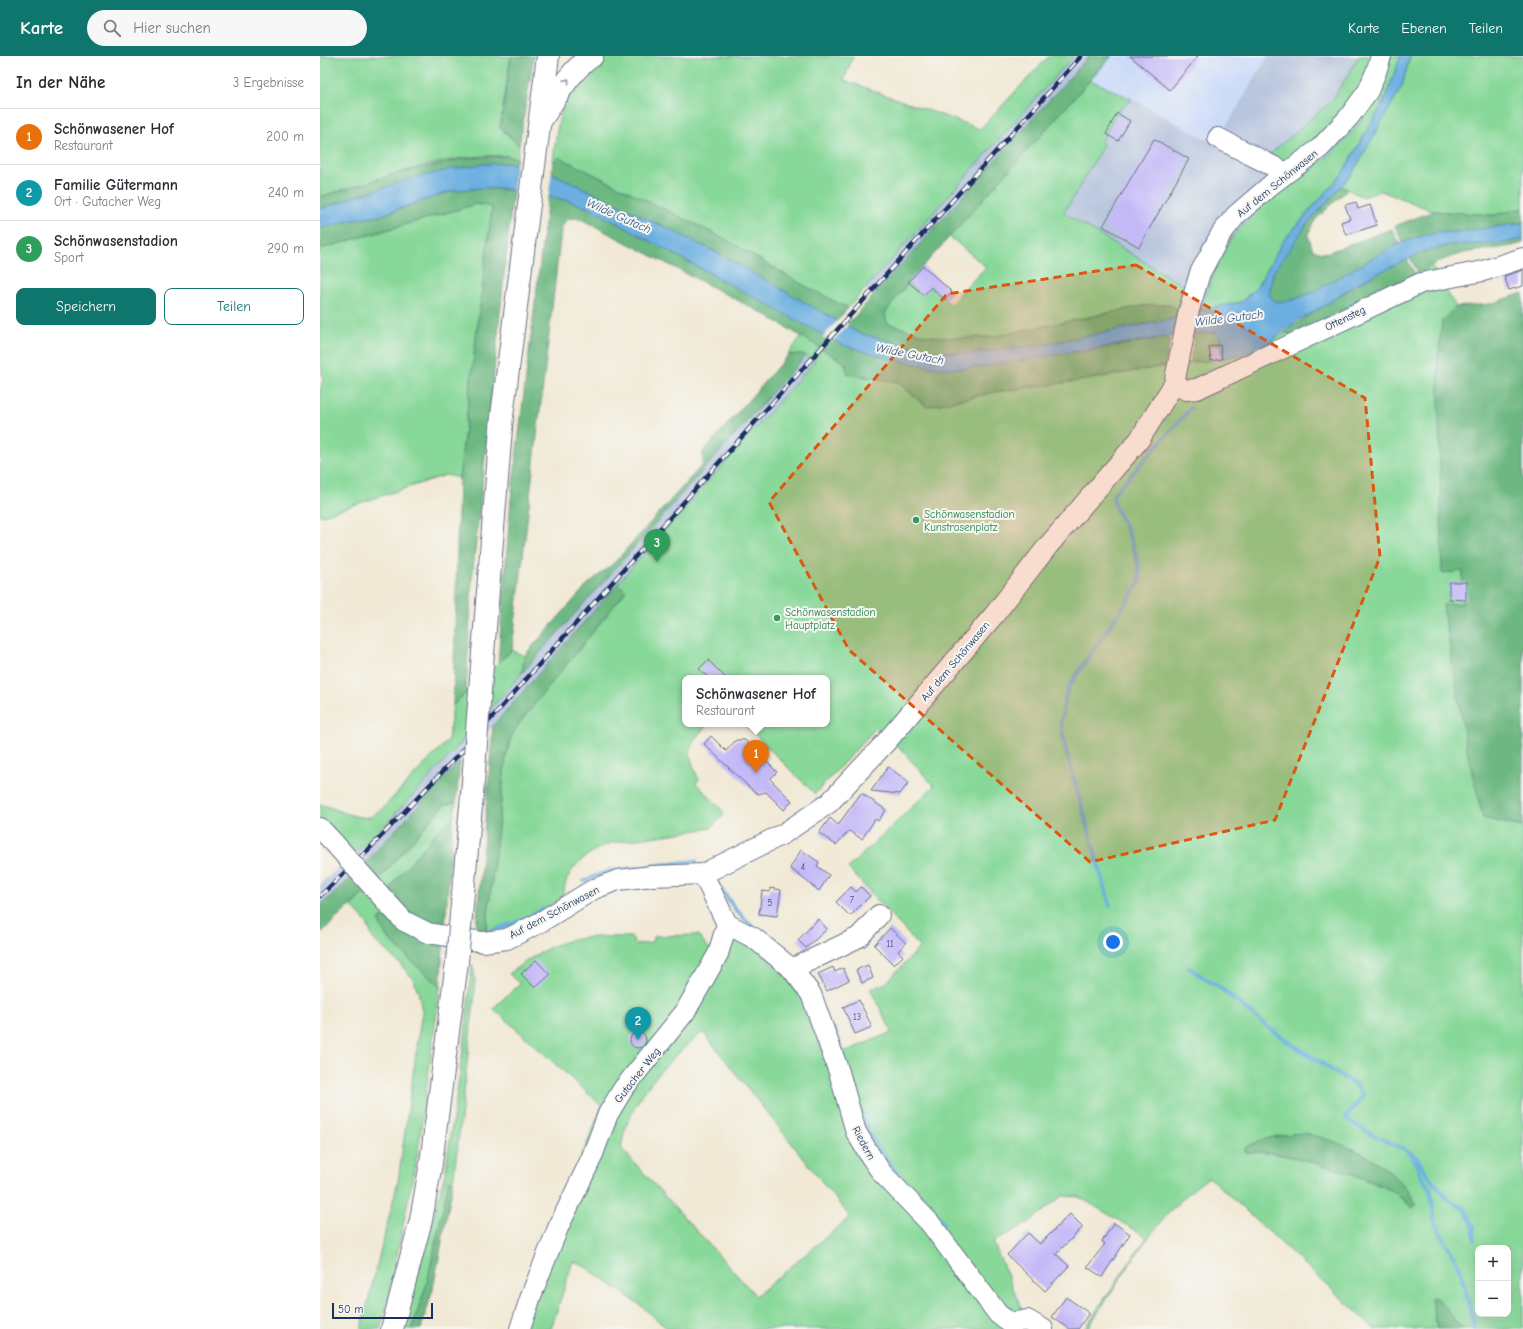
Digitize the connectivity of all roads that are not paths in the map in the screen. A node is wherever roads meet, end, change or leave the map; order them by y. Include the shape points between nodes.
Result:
1 (548, 56) edge
2 (592, 56) edge
3 (1381, 56) edge
4 (538, 125) junction
5 (1218, 138) dead end
6 (1286, 173) junction
7 (1523, 258) edge
8 (1174, 384) junction
9 (320, 828) edge
10 (702, 874) junction
11 (879, 915) dead end
12 (727, 924) junction
13 (792, 969) junction
14 (392, 1329) edge
15 (520, 1329) edge
16 (1044, 1329) edge

1 - 4 highway
4 -> 2 highway via 568,78
3 - 6 street, Auf dem Schönwasen via 1368,91 1349,117 1320,148
4 - 14 highway, bridge via 502,416 457,962 431,1163 421,1220
5 - 6 street
6 - 8 street, Auf dem Schönwasen via 1236,215 1221,234 1200,274 1189,310
7 - 8 street, Ottensteg via 1483,271 1420,283 1197,389 1186,390
8 - 10 street, Auf dem Schönwasen via 1139,440 852,780 829,803 783,834
9 - 10 street, Auf dem Schönwasen, bridge via 404,921 428,933 483,942 507,939 539,923 594,889 618,880
10 - 12 street
11 - 13 street via 859,937
12 - 13 street, Riedern via 754,938
12 - 15 street, Gutacher Weg via 718,954 685,1012 623,1089 608,1114 591,1159 558,1228
13 - 16 street, Riedern via 811,994 839,1072 856,1132 882,1173 930,1223 998,1314 1010,1323 1027,1320

